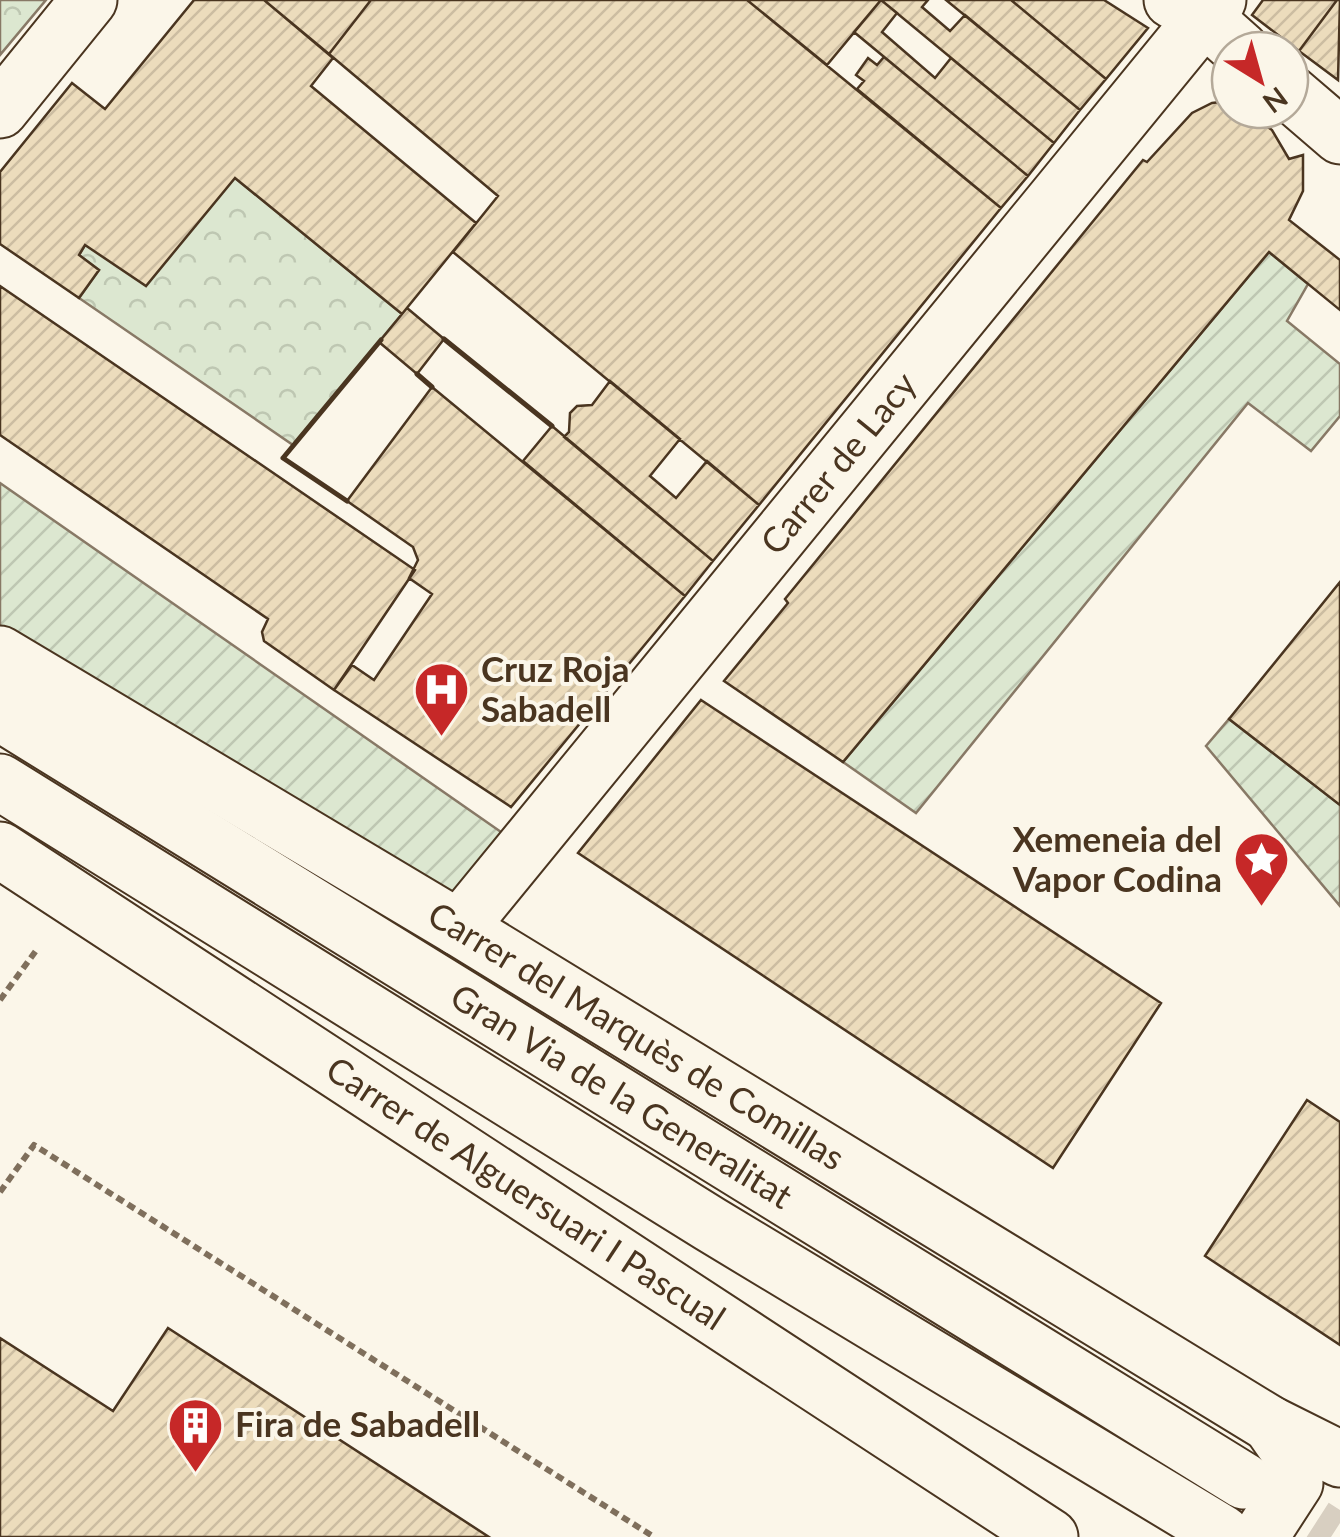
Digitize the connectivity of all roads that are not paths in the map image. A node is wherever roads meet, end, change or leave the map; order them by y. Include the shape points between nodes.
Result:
1 (89, 0) edge
2 (1209, 17) edge
3 (0, 110) edge
4 (1310, 110) edge
5 (1340, 136) edge
6 (0, 654) edge
7 (0, 713) edge
8 (0, 782) edge
9 (0, 850) edge
10 (459, 928) junction
11 (1270, 1424) junction
12 (1340, 1460) edge
13 (1244, 1481) tunnel mouth
14 (1041, 1530) edge
15 (1241, 1535) edge
16 (1090, 1537) edge

1 - 3 street
2 - 10 street, Carrer de Lacy
4 - 5 street
6 - 10 street, Carrer del Marquès de Comillas
7 - 13 street, Gran Via de la Generalitat
8 - 15 street, Gran Via de la Generalitat via 710,1224
9 - 14 street, Carrer de Alguersuari I Pascual
10 - 11 street, Carrer del Marquès de Comillas
11 - 12 street, Carrer del Marquès de Comillas
11 - 15 street, Carrer del Marquès de Comillas via 1294,1457 1295,1483
14 - 16 street

